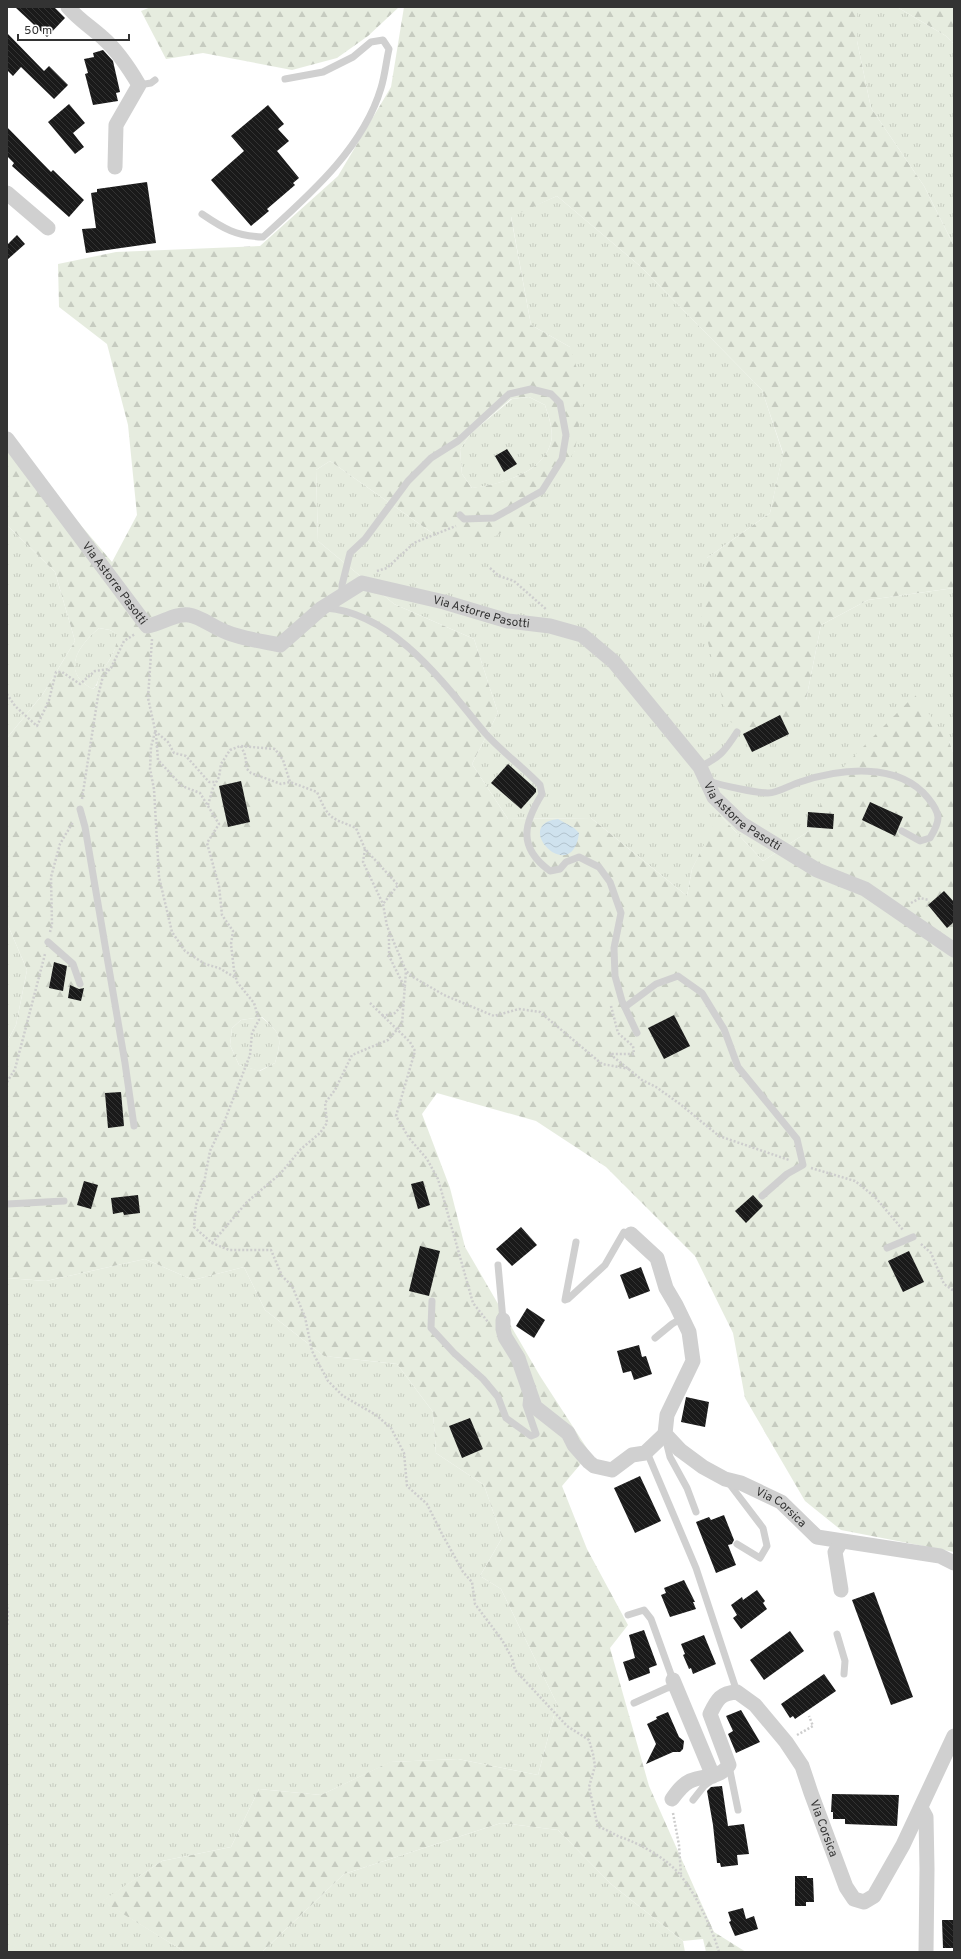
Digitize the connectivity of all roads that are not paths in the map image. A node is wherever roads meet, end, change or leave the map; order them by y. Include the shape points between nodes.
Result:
1 (68, 7) edge
2 (285, 79) dead end
3 (155, 80) dead end
4 (139, 85) junction
5 (114, 167) dead end
6 (7, 193) edge
7 (202, 214) dead end
8 (48, 228) dead end
9 (7, 439) edge
10 (460, 515) dead end
11 (342, 596) junction
12 (322, 608) junction
13 (737, 732) dead end
14 (700, 767) junction
15 (706, 780) junction
16 (80, 809) road end
17 (902, 831) dead end
18 (48, 942) road end
19 (954, 950) edge
20 (80, 984) dead end
21 (625, 1008) junction
22 (637, 1033) dead end
23 (134, 1126) dead end
24 (762, 1196) dead end
25 (64, 1201) dead end
26 (7, 1204) edge
27 (631, 1234) joint
28 (913, 1237) road end
29 (576, 1242) dead end
30 (887, 1248) dead end
31 (498, 1265) dead end
32 (432, 1301) dead end
33 (682, 1318) junction
34 (497, 1324) joint
35 (655, 1338) dead end
36 (528, 1389) junction
37 (665, 1434) junction
38 (649, 1457) dead end
39 (725, 1479) junction
40 (696, 1512) dead end
41 (841, 1542) junction
42 (737, 1544) dead end
43 (954, 1563) edge
44 (841, 1590) dead end
45 (628, 1614) dead end
46 (837, 1634) dead end
47 (844, 1674) dead end
48 (674, 1683) junction
49 (737, 1692) junction
50 (634, 1703) dead end
51 (954, 1736) edge
52 (721, 1772) junction
53 (672, 1799) road end
54 (693, 1800) dead end
55 (921, 1808) junction
56 (738, 1810) dead end
57 (926, 1952) edge

1 - 4 street via 80,21 113,47
2 - 7 lane via 323,72 353,57 371,42 383,40 389,49 381,88 369,117 339,163 263,237 242,236
3 - 4 lane
4 - 5 street via 116,125
6 - 8 street
9 - 12 street, Via Astorre Pasotti via 147,626 174,617 190,615 244,639 280,645
10 - 11 lane via 464,519 494,518 542,491 562,459 566,435 560,403 551,394 531,389 509,394 458,442 431,458 408,481 365,539 350,553 342,585
11 - 12 street, Via Astorre Pasotti
11 - 14 street, Via Astorre Pasotti via 362,583 444,602 508,621 550,626 582,635 614,662
12 - 21 lane via 341,609 371,621 408,647 443,682 486,733 540,785 542,794 528,820 525,834 532,852 542,866 550,871 560,869 566,862 579,857 599,867 610,882 621,913 614,954 616,976
13 - 14 lane via 726,751
14 - 15 street, Via Astorre Pasotti
15 - 17 lane via 769,793 834,773 873,771 901,778 922,791 932,802 936,808 938,824 930,838 920,841
15 - 19 street, Via Astorre Pasotti via 714,797 742,824 817,870 865,889
16 - 23 lane
18 - 20 lane via 73,964
21 - 22 lane
21 - 24 lane via 656,984 678,976 702,993 724,1029 738,1067 798,1139 803,1165 787,1174
25 - 26 lane
27 - 29 lane via 624,1232 605,1265 565,1300
27 - 33 street via 658,1258 666,1288
28 - 30 lane
31 - 34 lane
32 - 36 lane via 431,1328 498,1397 506,1418 531,1436 536,1434 526,1405
33 - 35 lane
33 - 37 street via 689,1332 693,1361 667,1415
34 - 36 street via 503,1329 518,1358
36 - 37 street via 535,1407 568,1433 574,1445 594,1466 612,1470 632,1455 645,1453
37 - 39 street, Via Corsica via 703,1467
37 - 40 lane via 670,1458 687,1488
38 - 49 lane via 696,1568
39 - 41 street, Via Corsica via 741,1483 781,1502 817,1537
39 - 42 lane via 763,1528 767,1546 760,1558
41 - 43 street, Via Corsica via 940,1556
41 - 44 street via 835,1552
45 - 48 lane via 644,1610 651,1619
46 - 47 lane via 845,1661
48 - 50 lane
48 - 52 street
49 - 52 street via 727,1693 717,1701 710,1714
49 - 55 street, Via Corsica via 755,1705 802,1766 846,1887 854,1899 864,1902 874,1896
51 - 55 street, Via Corsica
52 - 53 street via 690,1781 681,1787
52 - 54 lane via 704,1786
52 - 56 lane
55 - 57 street via 926,1817

